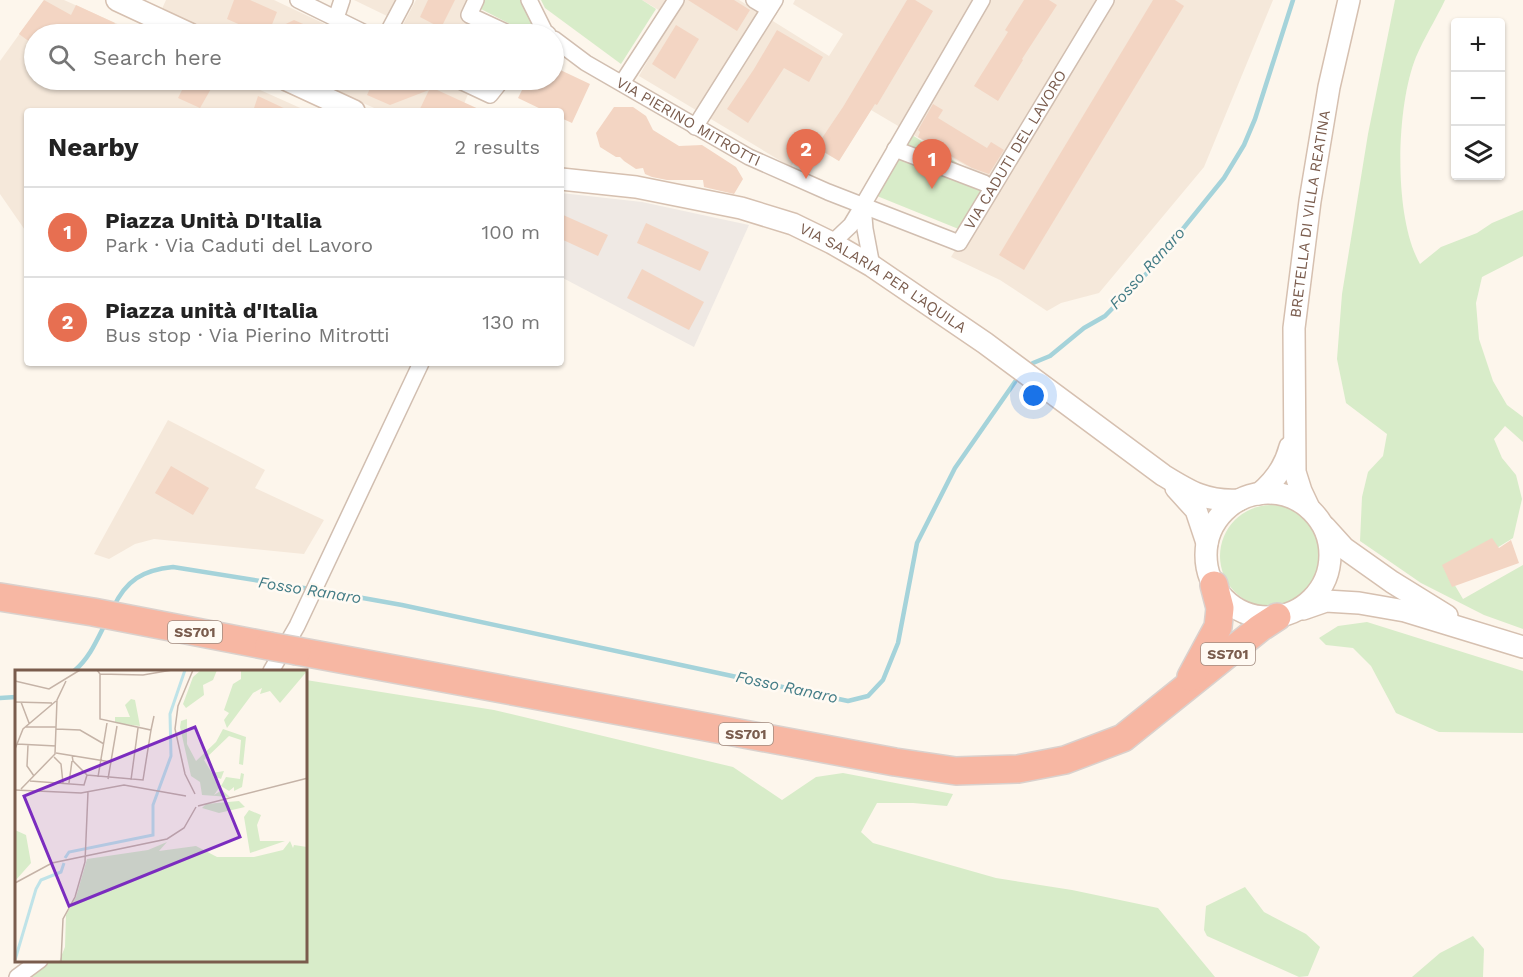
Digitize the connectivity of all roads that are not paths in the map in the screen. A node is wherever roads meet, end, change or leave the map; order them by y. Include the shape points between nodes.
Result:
1 (117, 0) edge
2 (298, 0) edge
3 (342, 0) edge
4 (405, 0) edge
5 (476, 0) edge
6 (529, 0) edge
7 (676, 0) edge
8 (754, 0) edge
9 (982, 0) edge
10 (1106, 0) edge
11 (1349, 0) edge
12 (772, 4) edge
13 (336, 18) junction
14 (169, 24) edge
15 (348, 24) edge
16 (392, 24) edge
17 (488, 24) edge
18 (541, 24) edge
19 (564, 47) edge
20 (622, 83) junction
21 (309, 90) edge
22 (479, 90) edge
23 (493, 90) edge
24 (348, 108) edge
25 (695, 127) junction
26 (895, 149) junction
27 (564, 179) edge
28 (992, 188) junction
29 (863, 205) junction
30 (832, 243) junction
31 (872, 266) junction
32 (420, 366) edge
33 (1295, 429) junction
34 (1163, 475) junction
35 (1259, 494) junction
36 (1239, 500) junction
37 (1316, 516) junction
38 (1207, 543) junction
39 (1214, 585) junction
40 (0, 597) edge
41 (1288, 613) junction
42 (1475, 634) junction
43 (1523, 647) edge
44 (270, 658) edge
45 (1179, 692) junction
46 (37, 962) edge
47 (17, 977) edge

1 - 14 main road
2 - 13 street
3 - 13 street
4 - 16 street
5 - 17 street via 469,15
6 - 18 street, VIA PIERINO MITROTTI
7 - 20 street
8 - 12 street
9 - 26 street
10 - 28 street, VIA CADUTI DEL LAVORO
11 - 33 main road, BRETELLA DI VILLA REATINA via 1329,87 1308,213 1294,328
12 - 25 street
13 - 15 street
19 - 20 street, VIA PIERINO MITROTTI
20 - 25 street, VIA PIERINO MITROTTI
21 - 24 main road
22 - 23 street via 489,95
25 - 29 street, VIA PIERINO MITROTTI via 749,157
26 - 28 street
26 - 29 street
27 - 30 main road, VIA SALARIA PER L'AQUILA via 636,187 741,208 793,224
28 - 29 street, VIA CADUTI DEL LAVORO via 959,243
29 - 30 street via 851,225
29 - 31 street
30 - 31 main road, VIA SALARIA PER L'AQUILA
31 - 34 main road, VIA SALARIA PER L'AQUILA via 1060,397
32 - 44 street via 302,615
33 - 35 main road via 1281,470
33 - 37 main road, BRETELLA DI VILLA REATINA via 1295,472
34 - 36 main road, VIA SALARIA PER L'AQUILA via 1205,498
34 - 38 main road, VIA SALARIA PER L'AQUILA via 1196,510
35 - 36 main road
35 - 37 main road via 1294,498
36 - 38 main road via 1224,511
37 - 41 main road via 1329,543 1330,563 1325,582 1314,598
37 - 42 main road via 1344,549
38 - 39 main road via 1207,565
39 - 41 main road via 1225,600 1241,611 1258,617
39 - 45 highway, SS701 via 1220,608 1218,627 1195,673
40 - 44 highway, SS701 via 121,617
41 - 42 main road via 1326,601 1359,603 1405,611
41 - 45 highway, SS701 via 1260,627
42 - 43 main road
44 - 45 highway, SS701, bridge via 297,651 956,771 1018,769 1065,760 1123,738
46 - 47 street

